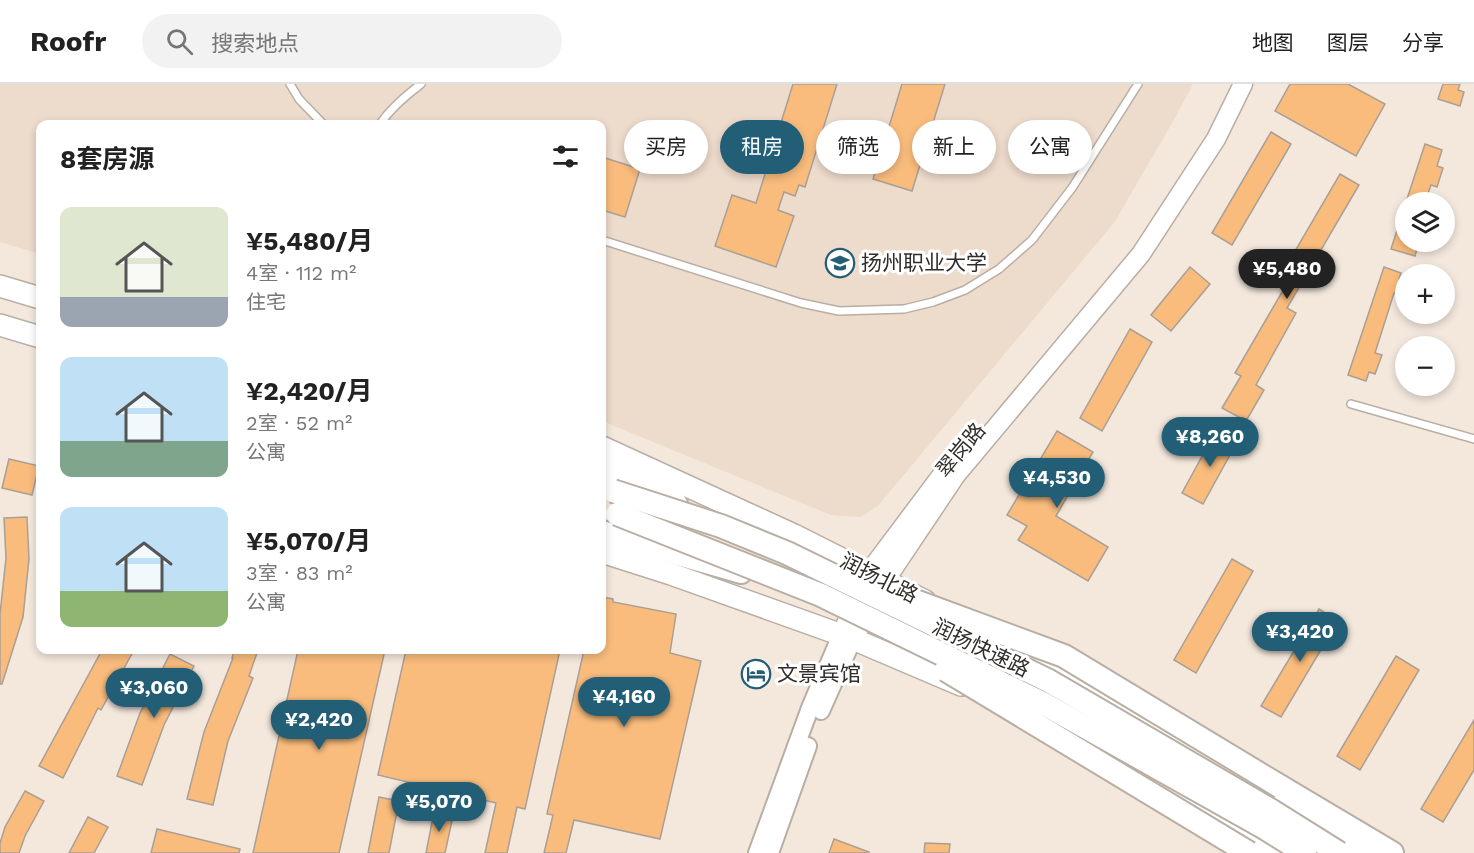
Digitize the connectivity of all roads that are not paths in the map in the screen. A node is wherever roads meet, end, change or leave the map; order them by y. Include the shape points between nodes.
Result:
1 (290, 84) edge
2 (422, 84) edge
3 (1138, 84) edge
4 (1230, 84) edge
5 (1243, 84) edge
6 (319, 120) edge
7 (383, 120) edge
8 (606, 241) edge
9 (0, 286) edge
10 (36, 297) edge
11 (0, 325) edge
12 (36, 336) edge
13 (1350, 404) dead end
14 (1474, 439) edge
15 (606, 449) edge
16 (607, 507) edge
17 (787, 553) junction
18 (877, 576) junction
19 (821, 595) junction
20 (847, 637) junction
21 (757, 853) edge
22 (770, 853) edge
23 (1249, 853) edge
24 (1279, 853) edge
25 (1305, 853) edge
26 (1340, 853) edge
27 (1366, 853) edge
28 (1392, 853) edge

1 - 6 lane
2 - 7 lane via 397,103
3 - 8 lane via 1072,188 1032,240 965,290 933,302 904,309 839,311 801,303
4 - 18 main road, 翠岗路 via 1205,135 1131,246 945,469
5 - 18 main road, 翠岗路 via 1216,139 1141,254
9 - 10 main road
11 - 12 main road
13 - 14 lane
15 - 18 main road, 润扬北路
16 - 17 highway, 润扬快速路, bridge via 721,526
16 - 19 highway, 润扬快速路, bridge
16 - 20 main road via 671,574
17 - 26 highway, 润扬快速路, bridge via 1049,681
17 - 28 highway, bridge via 1065,656
18 - 20 main road, 翠岗路
18 - 27 main road, 润扬北路 via 1060,670
19 - 23 highway, bridge
19 - 25 highway, 润扬快速路, bridge via 1046,705
20 - 21 street, 翠岗路 via 810,708
20 - 22 street, 翠岗路
20 - 24 main road via 1035,717

